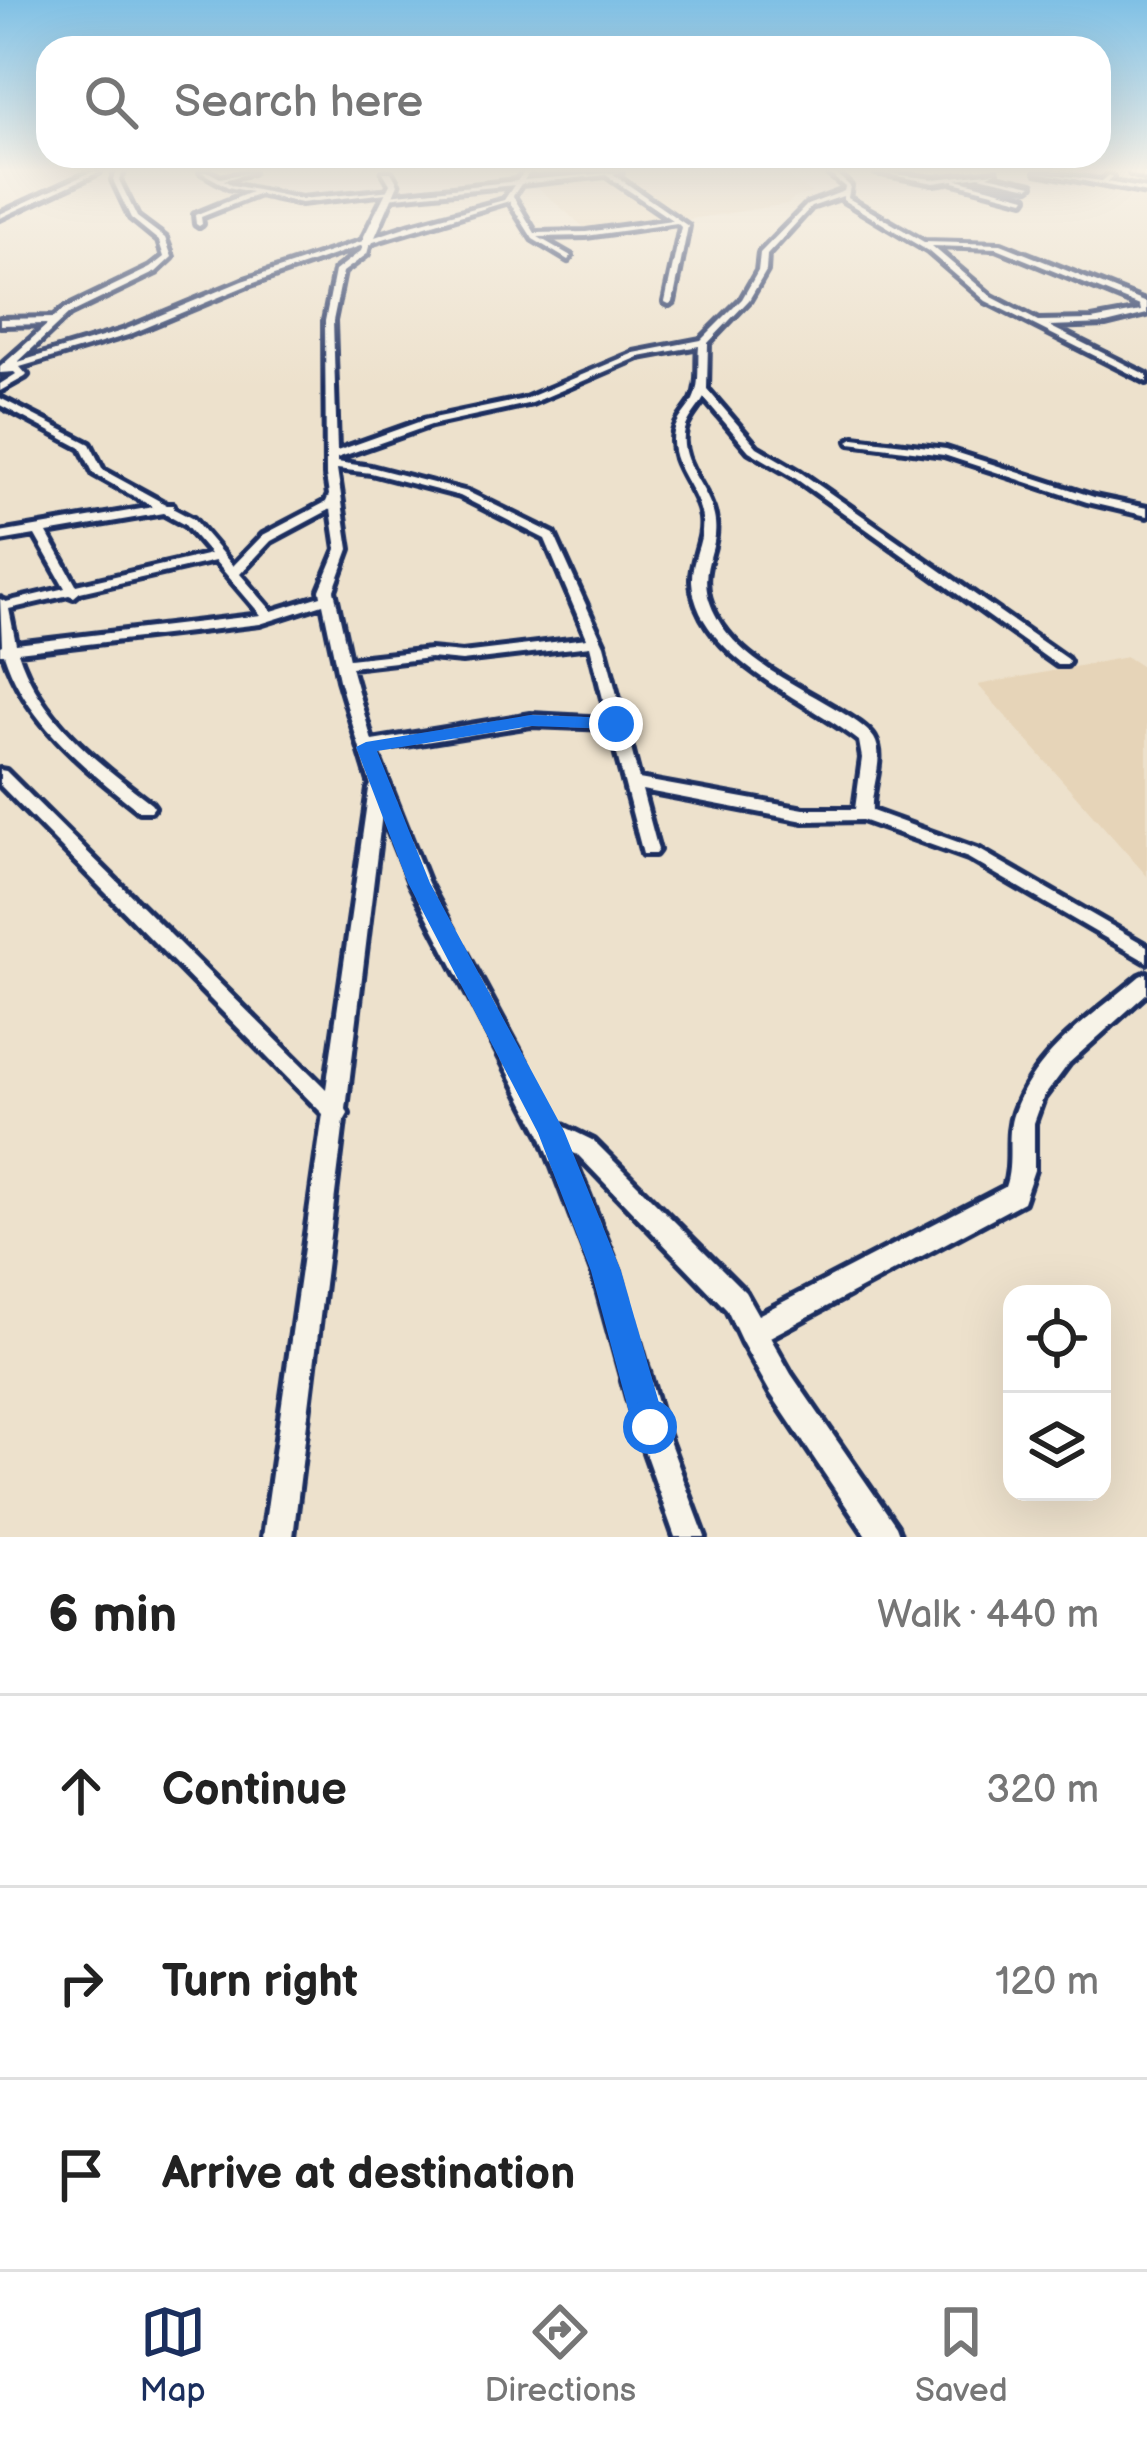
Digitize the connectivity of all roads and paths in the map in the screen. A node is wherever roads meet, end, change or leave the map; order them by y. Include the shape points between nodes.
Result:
1 (163, 244) edge
2 (367, 244) joint
3 (541, 244) edge
4 (683, 244) edge
5 (774, 244) edge
6 (919, 244) joint
7 (568, 258) dead end
8 (669, 302) dead end
9 (57, 321) junction
10 (0, 322) edge
11 (1036, 323) junction
12 (704, 342) junction
13 (3, 369) edge
14 (1147, 379) edge
15 (0, 388) edge
16 (702, 389) junction
17 (0, 401) edge
18 (854, 441) dead end
19 (333, 461) junction
20 (336, 492) junction
21 (170, 508) junction
22 (1147, 512) edge
23 (39, 530) junction
24 (0, 537) edge
25 (218, 556) junction
26 (233, 574) junction
27 (74, 592) junction
28 (328, 598) junction
29 (1, 606) edge
30 (269, 616) junction
31 (596, 640) junction
32 (5, 650) edge
33 (1063, 662) dead end
34 (342, 664) junction
35 (616, 724) junction
36 (366, 747) junction
37 (0, 776) edge
38 (378, 782) junction
39 (631, 783) junction
40 (145, 807) dead end
41 (864, 814) junction
42 (649, 850) dead end
43 (1147, 955) edge
44 (1147, 981) edge
45 (338, 1114) junction
46 (551, 1131) junction
47 (751, 1333) junction
48 (278, 1537) edge
49 (690, 1537) edge
50 (884, 1537) edge

1 - 9 street via 168,257 153,270
2 - 13 street
2 - 19 street via 334,284
3 - 7 street
4 - 8 street
5 - 12 street via 745,300
6 - 11 street via 973,290
6 - 11 street via 998,246 1145,312
9 - 10 street
9 - 13 street
11 - 14 street
12 - 16 street
12 - 19 street via 637,355 528,401 428,422
13 - 15 street via 22,375
16 - 33 street via 753,449
16 - 41 street via 678,426 681,457 709,516 697,581 703,604 740,651 867,739
17 - 21 street via 86,446 114,484
18 - 22 street via 965,456
19 - 20 street
19 - 31 street via 464,494 542,531
20 - 26 street via 324,509 267,538
20 - 28 street via 343,549
21 - 23 street
21 - 25 street
23 - 24 street
23 - 27 street
25 - 26 street
25 - 27 street
26 - 30 street
27 - 29 street
28 - 30 street
28 - 34 street
29 - 32 street
30 - 32 street
31 - 34 street
31 - 35 street
32 - 40 street via 47,720
34 - 36 street
35 - 36 street via 531,720
35 - 39 street
36 - 38 street
37 - 45 street
38 - 45 street
38 - 46 street via 419,883
39 - 41 street via 804,815
39 - 42 street
41 - 43 street via 974,854
44 - 47 street via 1031,1096 1021,1126 1024,1172 1014,1194
45 - 48 street
46 - 47 street via 586,1148 736,1301
46 - 49 street via 606,1271
47 - 50 street

